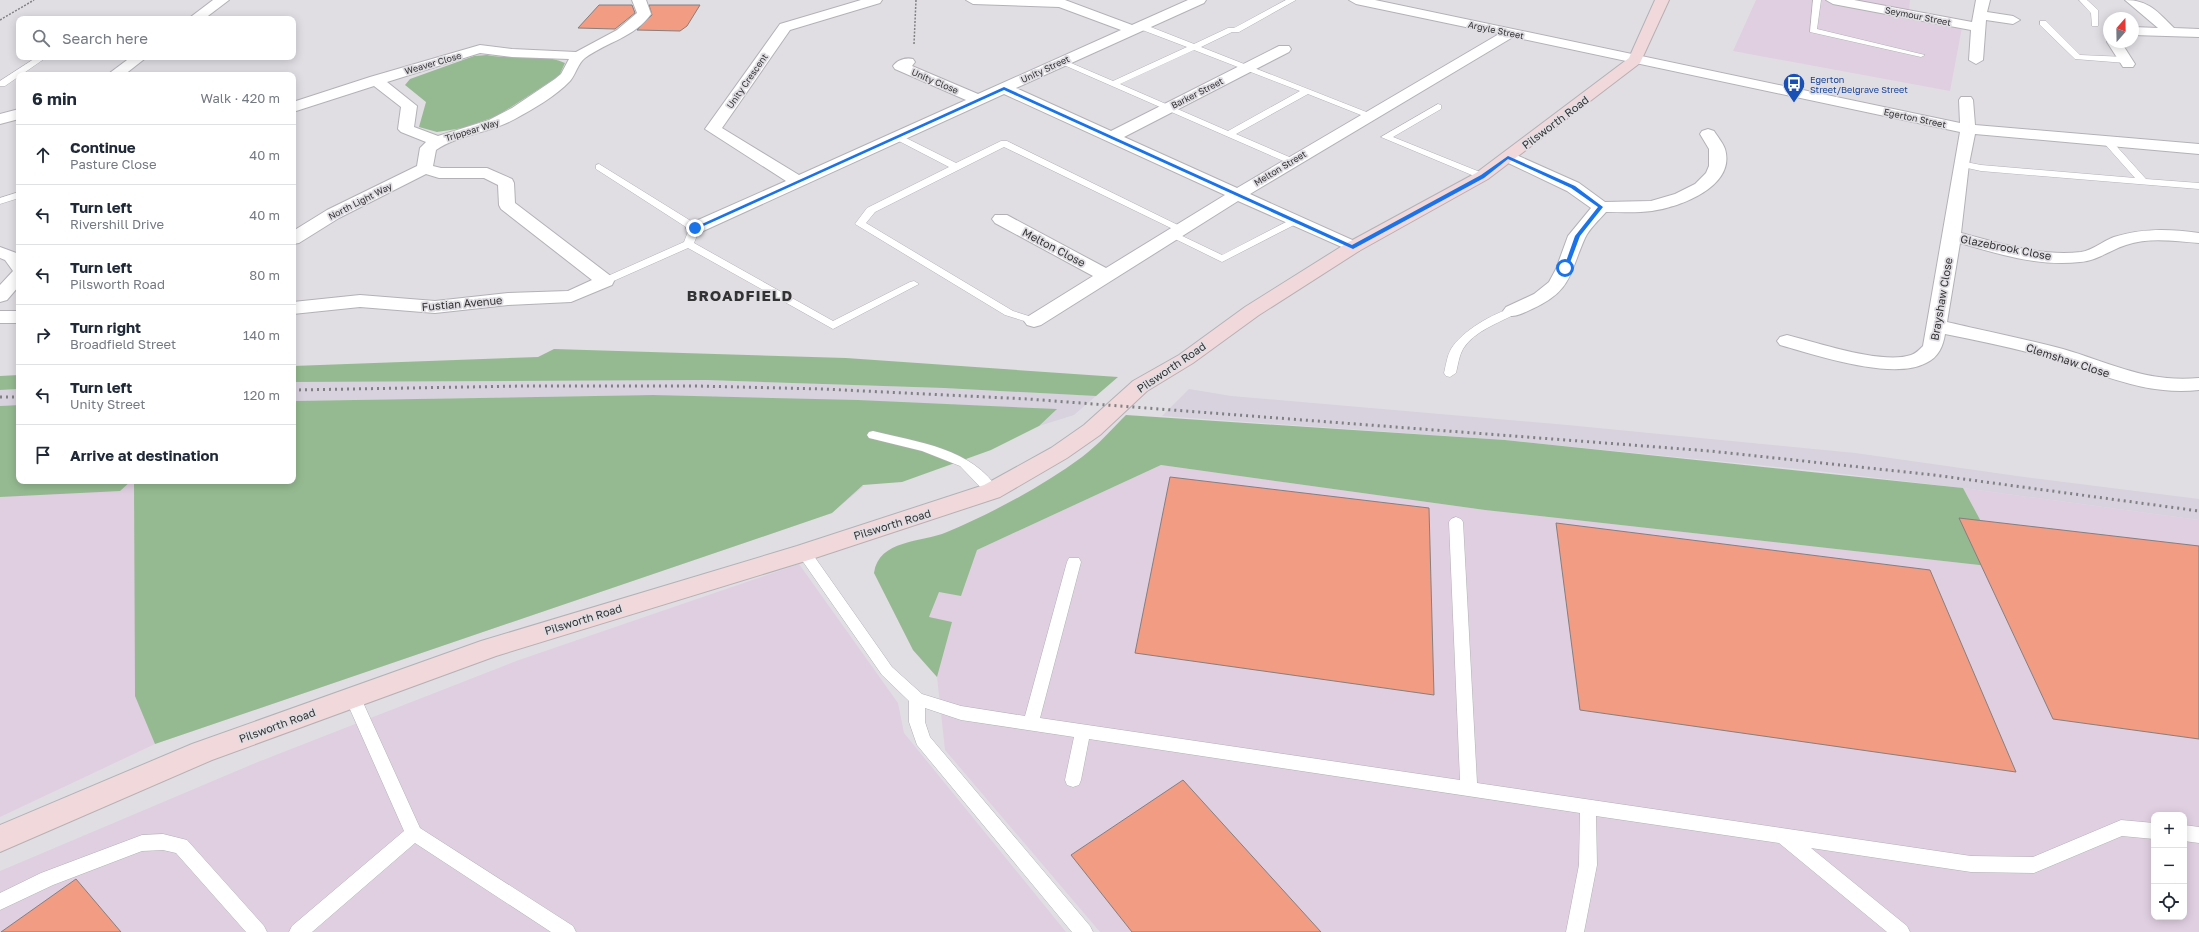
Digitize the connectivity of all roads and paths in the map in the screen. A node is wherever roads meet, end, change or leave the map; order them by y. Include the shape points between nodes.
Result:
1 (34, 0) edge
2 (222, 0) edge
3 (639, 0) edge
4 (875, 0) edge
5 (916, 0) edge
6 (973, 0) edge
7 (1199, 0) edge
8 (1292, 0) edge
9 (1356, 0) edge
10 (1662, 0) edge
11 (1818, 0) edge
12 (1833, 0) edge
13 (1983, 0) edge
14 (2084, 0) edge
15 (2132, 0) edge
16 (199, 16) edge
17 (0, 20) edge
18 (2013, 20) dead end
19 (1979, 21) junction
20 (2043, 23) dead end
21 (2095, 24) dead end
22 (1136, 28) junction
23 (2139, 31) edge
24 (2170, 31) junction
25 (1510, 33) junction
26 (2199, 33) edge
27 (1193, 47) junction
28 (2118, 48) edge
29 (1284, 49) dead end
30 (1921, 55) dead end
31 (578, 56) junction
32 (38, 60) edge
33 (136, 60) edge
34 (1635, 60) junction
35 (1976, 60) dead end
36 (908, 62) joint
37 (1061, 62) junction
38 (2127, 62) joint
39 (1248, 67) junction
40 (20, 72) edge
41 (118, 72) edge
42 (16, 75) edge
43 (375, 80) junction
44 (2, 84) dead end
45 (1113, 84) junction
46 (1004, 88) junction
47 (1307, 91) junction
48 (979, 100) junction
49 (1966, 100) dead end
50 (296, 106) edge
51 (1438, 107) dead end
52 (1168, 108) junction
53 (16, 115) edge
54 (1369, 115) junction
55 (0, 119) edge
56 (1968, 129) junction
57 (1229, 134) junction
58 (1708, 134) dead end
59 (898, 137) junction
60 (1111, 137) junction
61 (437, 141) junction
62 (2108, 142) junction
63 (2199, 149) edge
64 (1508, 157) junction
65 (1291, 161) junction
66 (1961, 164) junction
67 (599, 167) dead end
68 (956, 167) junction
69 (426, 168) junction
70 (1482, 176) junction
71 (799, 182) junction
72 (2144, 182) junction
73 (2199, 186) edge
74 (1236, 194) junction
75 (16, 196) edge
76 (0, 201) edge
77 (1601, 207) junction
78 (1001, 219) dead end
79 (1294, 221) junction
80 (695, 228) junction
81 (1177, 232) junction
82 (296, 236) edge
83 (1952, 236) junction
84 (2199, 238) edge
85 (688, 244) junction
86 (1353, 247) junction
87 (0, 252) edge
88 (16, 264) edge
89 (1106, 276) junction
90 (16, 278) edge
91 (605, 281) junction
92 (914, 284) dead end
93 (0, 296) edge
94 (296, 308) edge
95 (1513, 311) joint
96 (0, 317) edge
97 (16, 317) edge
98 (1034, 321) joint
99 (1937, 326) junction
100 (1788, 342) dead end
101 (1450, 374) dead end
102 (2199, 384) edge
103 (873, 435) dead end
104 (992, 491) junction
105 (1456, 522) dead end
106 (804, 553) junction
107 (1074, 562) dead end
108 (353, 698) junction
109 (917, 700) junction
110 (1031, 724) junction
111 (1083, 731) junction
112 (1073, 780) dead end
113 (1469, 789) junction
114 (1588, 807) junction
115 (2151, 831) edge
116 (414, 833) junction
117 (2187, 833) edge
118 (2199, 835) edge
119 (1783, 836) junction
120 (0, 839) edge
121 (0, 902) edge
122 (258, 932) edge
123 (298, 932) edge
124 (567, 932) edge
125 (1084, 932) edge
126 (1575, 932) edge
127 (1901, 932) edge

1 - 17 path
2 - 16 street
3 - 31 street via 644,14 635,24
4 - 71 street, Unity Crescent via 785,27 713,129
5 - 36 path via 914,56
6 - 22 street via 1061,3
7 - 22 street, Unity Street
8 - 27 lane via 1236,30
9 - 25 street, Argyle Street via 1437,11
10 - 34 street, Pilsworth Road
11 - 30 lane via 1813,30
12 - 19 street, Seymour Street
13 - 19 street
14 - 21 lane via 2095,12
15 - 24 street
18 - 19 street, Seymour Street
19 - 35 street
20 - 38 lane via 2078,57
22 - 27 lane
22 - 37 street, Unity Street
23 - 24 street
24 - 26 street
25 - 34 street, Argyle Street
25 - 54 street, Melton Street
27 - 39 lane
27 - 45 lane
28 - 38 street
29 - 39 street, Barker Street
31 - 43 street, Weaver Close via 480,50
31 - 61 street, Trippear Way via 565,77 506,119
32 - 40 lane
33 - 41 street
34 - 56 street, Egerton Street
34 - 64 street, Pilsworth Road
36 - 48 street, Unity Close via 900,66
37 - 45 lane
37 - 46 street, Unity Street
39 - 47 lane
39 - 52 street, Barker Street
42 - 44 lane
43 - 50 street, Weaver Close
43 - 61 street via 409,106 406,129
45 - 52 lane
46 - 48 street, Unity Street
46 - 60 street
47 - 54 lane
47 - 57 lane
48 - 59 street, Unity Street
49 - 56 street, Brayshaw Close
51 - 70 lane via 1386,136
52 - 57 lane
52 - 60 street, Barker Street
53 - 55 street
54 - 65 street, Melton Street
56 - 62 street, Egerton Street
56 - 66 street, Brayshaw Close
57 - 65 lane
58 - 77 street via 1717,149 1717,166 1713,175 1701,188 1681,198 1652,206
59 - 68 lane
59 - 71 street, Unity Street
60 - 74 street
61 - 69 street, Trippear Way via 428,148
62 - 63 street, Egerton Street
62 - 72 lane
64 - 70 street, Pilsworth Road
64 - 77 street via 1573,187
65 - 74 street, Melton Street
66 - 72 lane
66 - 83 street, Brayshaw Close
67 - 80 lane
68 - 81 lane via 1004,143
68 - 98 lane via 871,210 860,224 1009,312
69 - 82 street, North Light Way via 333,214
69 - 91 street via 439,173 487,173 506,184 507,205
70 - 86 street, Pilsworth Road
71 - 80 street, Unity Street
72 - 73 lane
74 - 79 street
74 - 81 street, Melton Street
75 - 76 lane
77 - 95 street via 1577,236 1556,284 1541,298
78 - 89 street, Melton Close
79 - 81 lane via 1222,259
79 - 86 street
80 - 85 lane
81 - 89 street, Melton Street
83 - 84 street, Glazebrook Close via 2021,252 2069,258 2089,256 2104,250 2110,244 2137,237 2167,235
83 - 99 street, Brayshaw Close
85 - 91 lane
85 - 92 lane via 833,326
86 - 104 street, Pilsworth Road via 1252,311 1186,359 1140,386 1092,430 1059,453
87 - 88 street via 11,256
89 - 98 street, Melton Street
90 - 93 street
91 - 94 street, Fustian Avenue via 571,296 508,299 435,307 360,301
95 - 101 lane via 1479,329 1463,342 1456,350
96 - 97 street
99 - 100 street, Brayshaw Close via 1933,346 1926,355 1904,363 1868,360
99 - 102 street, Clemshaw Close via 2033,348 2123,377 2168,385
103 - 104 lane via 926,448 965,463
104 - 106 street, Pilsworth Road
105 - 113 lane
106 - 108 street, Pilsworth Road via 490,648
106 - 109 lane via 887,671
107 - 110 lane
108 - 116 lane
108 - 120 street, Pilsworth Road via 202,752
109 - 110 lane via 961,713
109 - 125 lane via 917,722 923,740
110 - 111 lane
111 - 112 lane
111 - 113 lane
113 - 114 lane
114 - 119 lane
114 - 126 lane via 1588,865
115 - 119 lane via 2121,828 2034,865 1971,864
116 - 123 lane
116 - 124 lane
117 - 118 lane
119 - 127 lane
121 - 122 lane via 47,880 142,843 163,842 181,846

